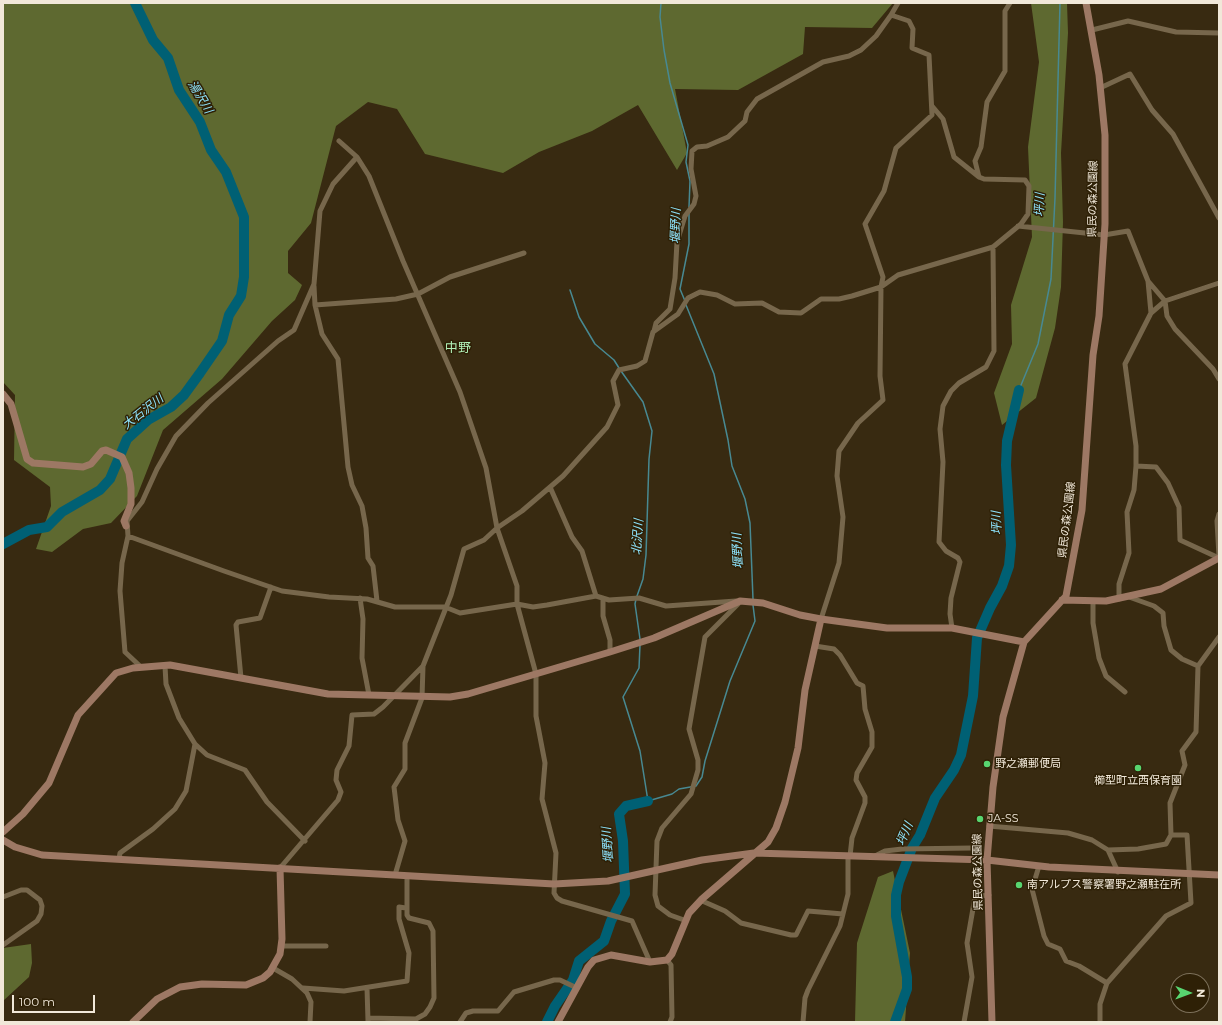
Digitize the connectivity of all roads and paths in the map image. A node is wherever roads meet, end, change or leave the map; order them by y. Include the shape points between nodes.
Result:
1 (898, 3) edge
2 (1010, 3) edge
3 (1086, 3) edge
4 (891, 15) junction
5 (1092, 30) junction
6 (1219, 33) edge
7 (1100, 88) junction
8 (932, 106) junction
9 (339, 141) dead end
10 (357, 157) junction
11 (979, 177) junction
12 (1219, 218) edge
13 (1018, 226) junction
14 (1104, 235) junction
15 (993, 247) junction
16 (524, 253) dead end
17 (1148, 281) junction
18 (1219, 283) edge
19 (314, 284) junction
20 (881, 287) junction
21 (418, 294) junction
22 (1166, 300) junction
23 (315, 305) junction
24 (1151, 313) junction
25 (653, 332) junction
26 (1219, 379) edge
27 (3, 394) edge
28 (1136, 466) junction
29 (550, 487) junction
30 (1219, 514) edge
31 (126, 526) junction
32 (497, 528) junction
33 (128, 536) junction
34 (1219, 557) edge
35 (271, 587) junction
36 (596, 596) junction
37 (1129, 597) junction
38 (360, 598) junction
39 (603, 598) junction
40 (1120, 599) junction
41 (1062, 600) junction
42 (378, 601) junction
43 (740, 601) junction
44 (1093, 602) junction
45 (517, 604) junction
46 (445, 607) junction
47 (821, 619) junction
48 (956, 629) junction
49 (1219, 636) edge
50 (1024, 642) junction
51 (815, 646) junction
52 (610, 652) junction
53 (165, 666) junction
54 (423, 666) junction
55 (1198, 666) junction
56 (141, 667) junction
57 (536, 674) junction
58 (242, 678) junction
59 (1125, 692) dead end
60 (369, 695) junction
61 (394, 696) junction
62 (422, 698) junction
63 (195, 744) junction
64 (989, 826) junction
65 (3, 832) edge
66 (1171, 835) junction
67 (3, 840) edge
68 (304, 841) junction
69 (972, 848) dead end
70 (1108, 850) junction
71 (754, 853) junction
72 (849, 856) junction
73 (874, 857) junction
74 (119, 859) junction
75 (987, 860) junction
76 (1039, 866) junction
77 (280, 868) junction
78 (656, 871) junction
79 (1118, 872) junction
80 (1188, 874) junction
81 (395, 875) junction
82 (1219, 875) edge
83 (407, 876) junction
84 (554, 884) junction
85 (989, 895) junction
86 (3, 896) edge
87 (700, 900) junction
88 (406, 908) junction
89 (843, 914) junction
90 (684, 920) junction
91 (3, 945) edge
92 (281, 946) junction
93 (326, 946) dead end
94 (667, 960) junction
95 (650, 962) junction
96 (273, 968) junction
97 (1107, 983) junction
98 (576, 987) junction
99 (303, 988) junction
100 (367, 988) junction
101 (368, 1020) edge
102 (133, 1022) edge
103 (310, 1022) edge
104 (460, 1022) edge
105 (558, 1022) edge
106 (670, 1022) edge
107 (803, 1022) edge
108 (964, 1022) edge
109 (992, 1022) edge
110 (1100, 1022) edge

1 - 4 street
2 - 11 street via 1005,11 1005,71 987,102 981,146 976,161
3 - 5 street, 県民の森公園線
4 - 8 street via 909,21 913,29 912,48 930,55
4 - 25 street via 876,36 861,50 849,56 823,62 757,99 747,112 745,121 728,137 692,151 691,169 696,196 686,214 677,242 670,309 656,323
5 - 6 street via 1128,21 1176,32
5 - 7 street, 県民の森公園線
7 - 12 street via 1130,74 1152,110 1173,134
7 - 14 street, 県民の森公園線 via 1104,136
8 - 11 street via 943,119 954,157
8 - 20 street via 932,115 896,148 884,191 865,224 883,277
9 - 10 street
10 - 19 street via 333,184 320,211
10 - 21 street via 370,176
11 - 13 street via 984,180 1025,180 1029,186 1028,214
13 - 14 street
13 - 15 street
14 - 17 street via 1128,231
14 - 41 street, 県民の森公園線 via 1082,510 1069,586
15 - 20 street via 898,275
15 - 48 street via 994,351 986,367 951,390 943,406 940,430 943,462 939,542 960,562 951,598 950,614
16 - 21 street via 450,277
17 - 22 street
17 - 24 street
18 - 22 street
19 - 23 street
19 - 31 street via 294,330 208,403 176,436 142,502
20 - 25 street via 839,299 821,299 801,313 779,312 762,303 735,304 700,292 688,299 678,314
20 - 47 street via 880,376 883,400 858,422 839,451 837,476 843,517 839,563
21 - 23 street via 396,299
21 - 32 street via 463,400 486,468
22 - 24 street
22 - 26 street via 1167,316 1175,328 1213,368
23 - 42 street via 322,334 338,359 348,468 352,485 362,506 368,558 373,566
24 - 28 street via 1125,364 1136,446
25 - 29 street via 645,362 621,370 613,381 618,405 608,427
27 - 31 street via 11,404 27,459 33,463 83,467 91,464 102,451 110,450 122,457 129,473 131,488 131,504 124,521
28 - 34 street via 1156,467 1168,483 1179,507 1180,540
28 - 40 street via 1134,490 1127,512 1130,553 1118,584
29 - 32 street
29 - 36 street via 572,537 582,551
30 - 34 street
31 - 33 street
32 - 45 street via 517,586
32 - 46 street via 484,540 464,549 457,578
33 - 35 street
33 - 56 street via 122,563 120,591 125,652
34 - 37 street via 1161,589
35 - 38 street via 282,591 329,597
35 - 58 street via 260,618 238,622 236,625
36 - 39 street
36 - 45 street via 547,605
37 - 40 street
37 - 55 street via 1163,612 1171,650 1182,659
38 - 42 street
38 - 60 street via 363,619 362,658
39 - 43 street via 639,598 666,606
39 - 52 street via 603,616 610,640
40 - 44 street
41 - 44 street
41 - 50 street, 県民の森公園線
42 - 46 street via 395,607
43 - 47 street
43 - 52 street
43 - 78 street via 705,637 690,729 698,770 686,801 662,828 657,841
44 - 59 street via 1093,623 1099,658 1106,676
45 - 46 street via 460,613
45 - 57 street
46 - 54 street
47 - 48 street via 887,628
47 - 51 street
48 - 50 street
49 - 55 street
50 - 64 street, 県民の森公園線 via 1002,717
51 - 71 street via 805,690 798,748 785,802 768,842
51 - 72 street via 834,649 844,660 857,683 862,686 872,732 872,747 856,773 856,780 865,797 865,803 852,838
52 - 57 street
53 - 56 street
53 - 58 street
53 - 63 street via 166,684 179,718
54 - 61 street
54 - 62 street
55 - 66 street via 1196,732 1182,751 1184,765 1170,803
56 - 65 street via 116,673 78,715 49,783 23,814
57 - 62 street via 468,694
57 - 84 street via 536,716 545,763 542,799 556,853
58 - 60 street via 328,694
60 - 61 street
61 - 62 street
61 - 68 street via 374,714 352,716 349,746 336,770 336,780 341,792 338,800
62 - 81 street via 405,743 405,769 394,787 394,803 405,841
63 - 68 street via 207,755 246,770 267,802
63 - 74 street via 186,790 175,809 120,853
64 - 70 street via 1068,833 1092,840
64 - 75 street, 県民の森公園線
66 - 70 street via 1166,844 1138,849
66 - 80 street via 1187,835
67 - 74 street via 15,847 42,855
68 - 77 street
69 - 73 street via 902,849 885,851
70 - 79 street
71 - 72 street
71 - 78 street via 702,860
71 - 87 street
72 - 73 street
72 - 89 street via 848,894
73 - 75 street
74 - 77 street
75 - 76 street
75 - 85 street, 県民の森公園線
76 - 79 street
76 - 97 street via 1032,896 1048,944 1060,949 1066,961
77 - 81 street
77 - 92 street
78 - 84 street via 614,880
78 - 90 street via 654,886 658,906 670,915
79 - 80 street
80 - 82 street
80 - 97 street via 1191,903 1166,916
81 - 83 street
83 - 84 street
83 - 88 street
84 - 95 street via 554,893 562,901 628,919 635,925
85 - 108 street via 975,896 967,943 972,976
85 - 109 street, 県民の森公園線
86 - 91 street via 27,890 40,900 42,906 37,921
87 - 89 street via 725,911 741,923 791,935 796,935 808,911
87 - 90 street
88 - 100 street via 399,907 399,918 409,953 407,981
88 - 101 street via 409,918 428,923 433,931 434,998 425,1014 416,1019
89 - 107 street via 840,926 805,998
90 - 94 street via 672,954
92 - 93 street
92 - 96 street
94 - 95 street
94 - 106 street via 671,965
95 - 98 street via 620,955 602,957 594,960
96 - 99 street
96 - 102 street via 264,978 246,985 202,984 180,987 157,999
97 - 110 street via 1100,1004
98 - 104 street via 554,980 514,992 498,1011 473,1011 466,1014
98 - 105 street
99 - 100 street via 344,991
99 - 103 street via 311,1002
100 - 101 street

